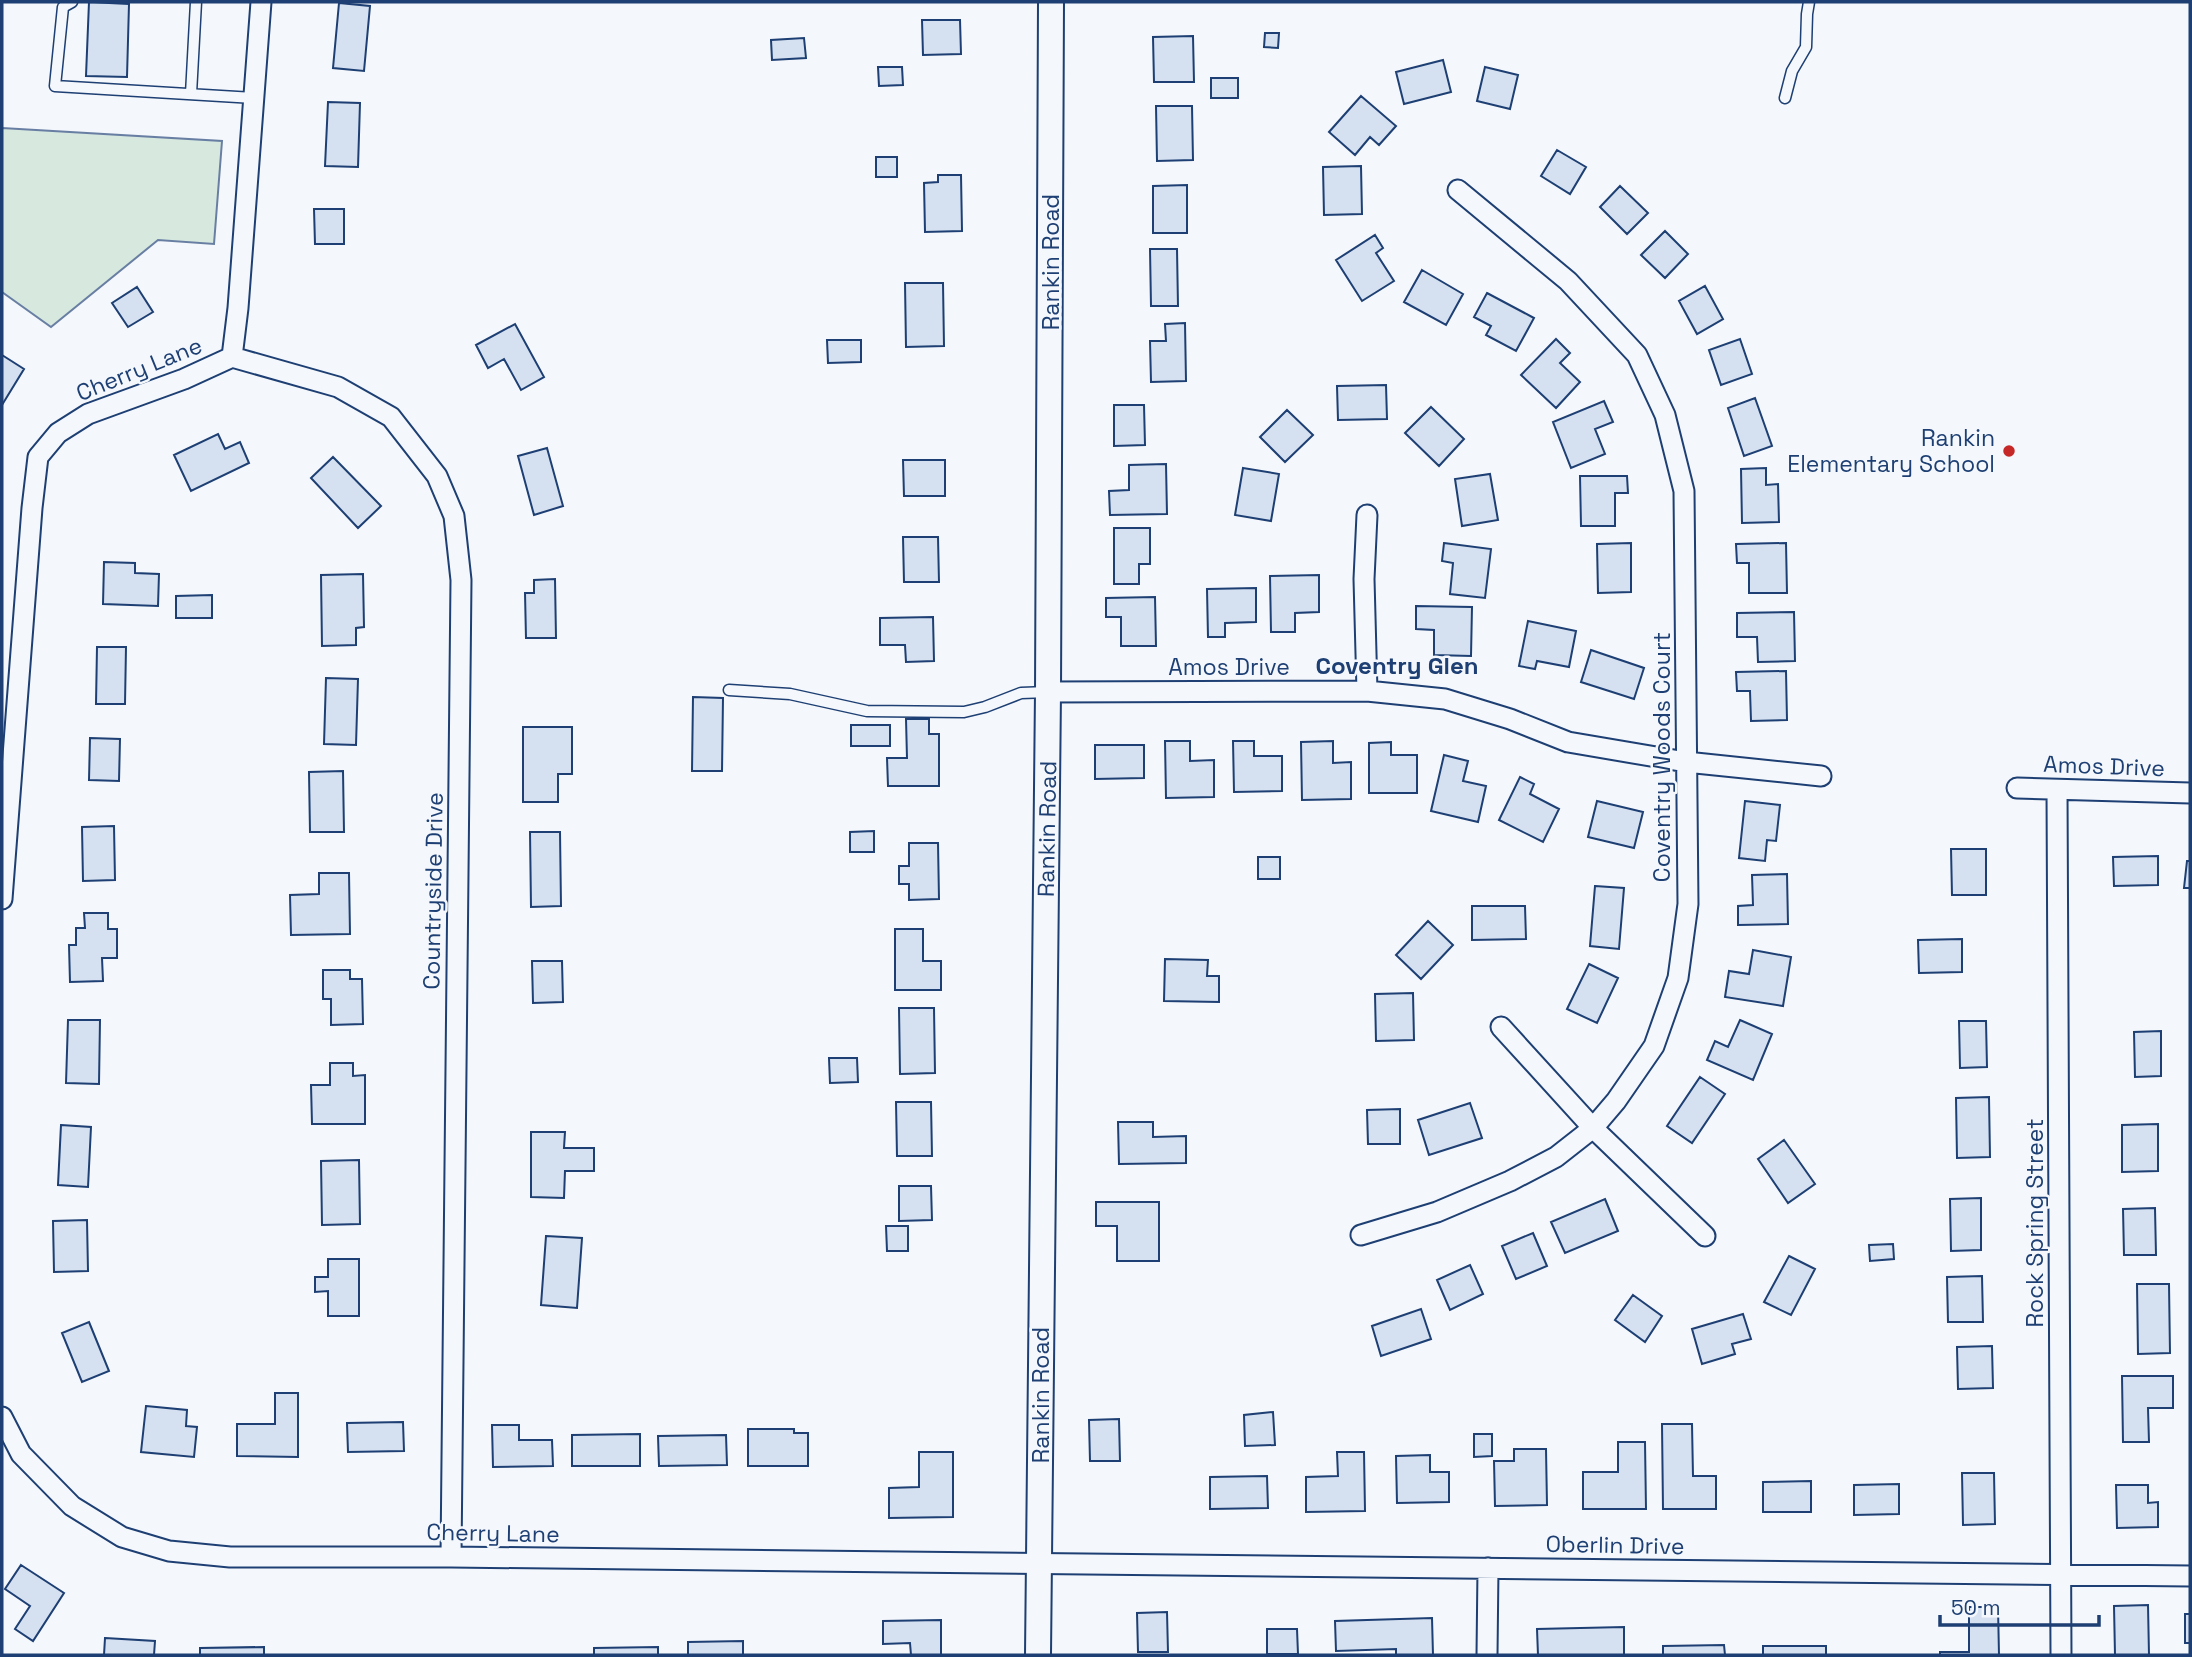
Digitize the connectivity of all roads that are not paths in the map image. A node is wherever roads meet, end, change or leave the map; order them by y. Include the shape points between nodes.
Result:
1 (72, 2) edge
2 (196, 2) edge
3 (261, 2) edge
4 (1051, 2) edge
5 (1809, 2) edge
6 (191, 94) junction
7 (254, 98) junction
8 (1785, 98) dead end
9 (1458, 190) dead end
10 (232, 357) junction
11 (1367, 515) dead end
12 (729, 690) dead end
13 (1367, 691) junction
14 (1048, 692) junction
15 (1686, 762) junction
16 (1821, 776) dead end
17 (2017, 788) dead end
18 (2057, 790) junction
19 (2190, 793) edge
20 (2, 899) edge
21 (1501, 1027) dead end
22 (1594, 1129) junction
23 (1362, 1236) dead end
24 (1704, 1236) dead end
25 (2, 1417) edge
26 (451, 1557) junction
27 (1039, 1563) junction
28 (1488, 1568) junction
29 (2061, 1574) junction
30 (2190, 1576) edge
31 (1038, 1655) edge
32 (1486, 1655) edge
33 (2061, 1655) edge

1 - 6 lane via 63,7 55,86
2 - 6 lane
3 - 7 street, Cherry Lane
4 - 14 street, Rankin Road
5 - 8 lane via 1806,47 1792,71
6 - 7 lane
7 - 10 street, Cherry Lane
9 - 15 street, Coventry Woods Court via 1568,281 1637,355 1665,415 1684,491
10 - 20 street, Cherry Lane via 88,414 58,433 38,457
10 - 26 street, Countryside Drive via 338,387 391,416 437,476 454,516 461,580
11 - 13 street
12 - 14 lane via 790,694 867,711 937,712 964,712 1021,693
13 - 14 street, Amos Drive
13 - 15 street, Amos Drive via 1445,699 1568,742
14 - 27 street, Rankin Road
15 - 16 street, Amos Drive
15 - 22 street, Coventry Woods Court via 1688,904 1678,978 1654,1046
17 - 18 street, Amos Drive
18 - 19 street, Amos Drive
18 - 29 street, Rock Spring Street
21 - 22 street
22 - 23 street, Coventry Woods Court via 1556,1157 1510,1181 1437,1212
22 - 24 street
25 - 26 street, Cherry Lane via 21,1454 72,1506 122,1536 169,1551 230,1557
26 - 27 street, Cherry Lane
27 - 28 street, Oberlin Drive
27 - 31 street, Rankin Road
28 - 29 street, Oberlin Drive
28 - 32 street
29 - 30 street, Oberlin Drive
29 - 33 street, Rock Spring Street

